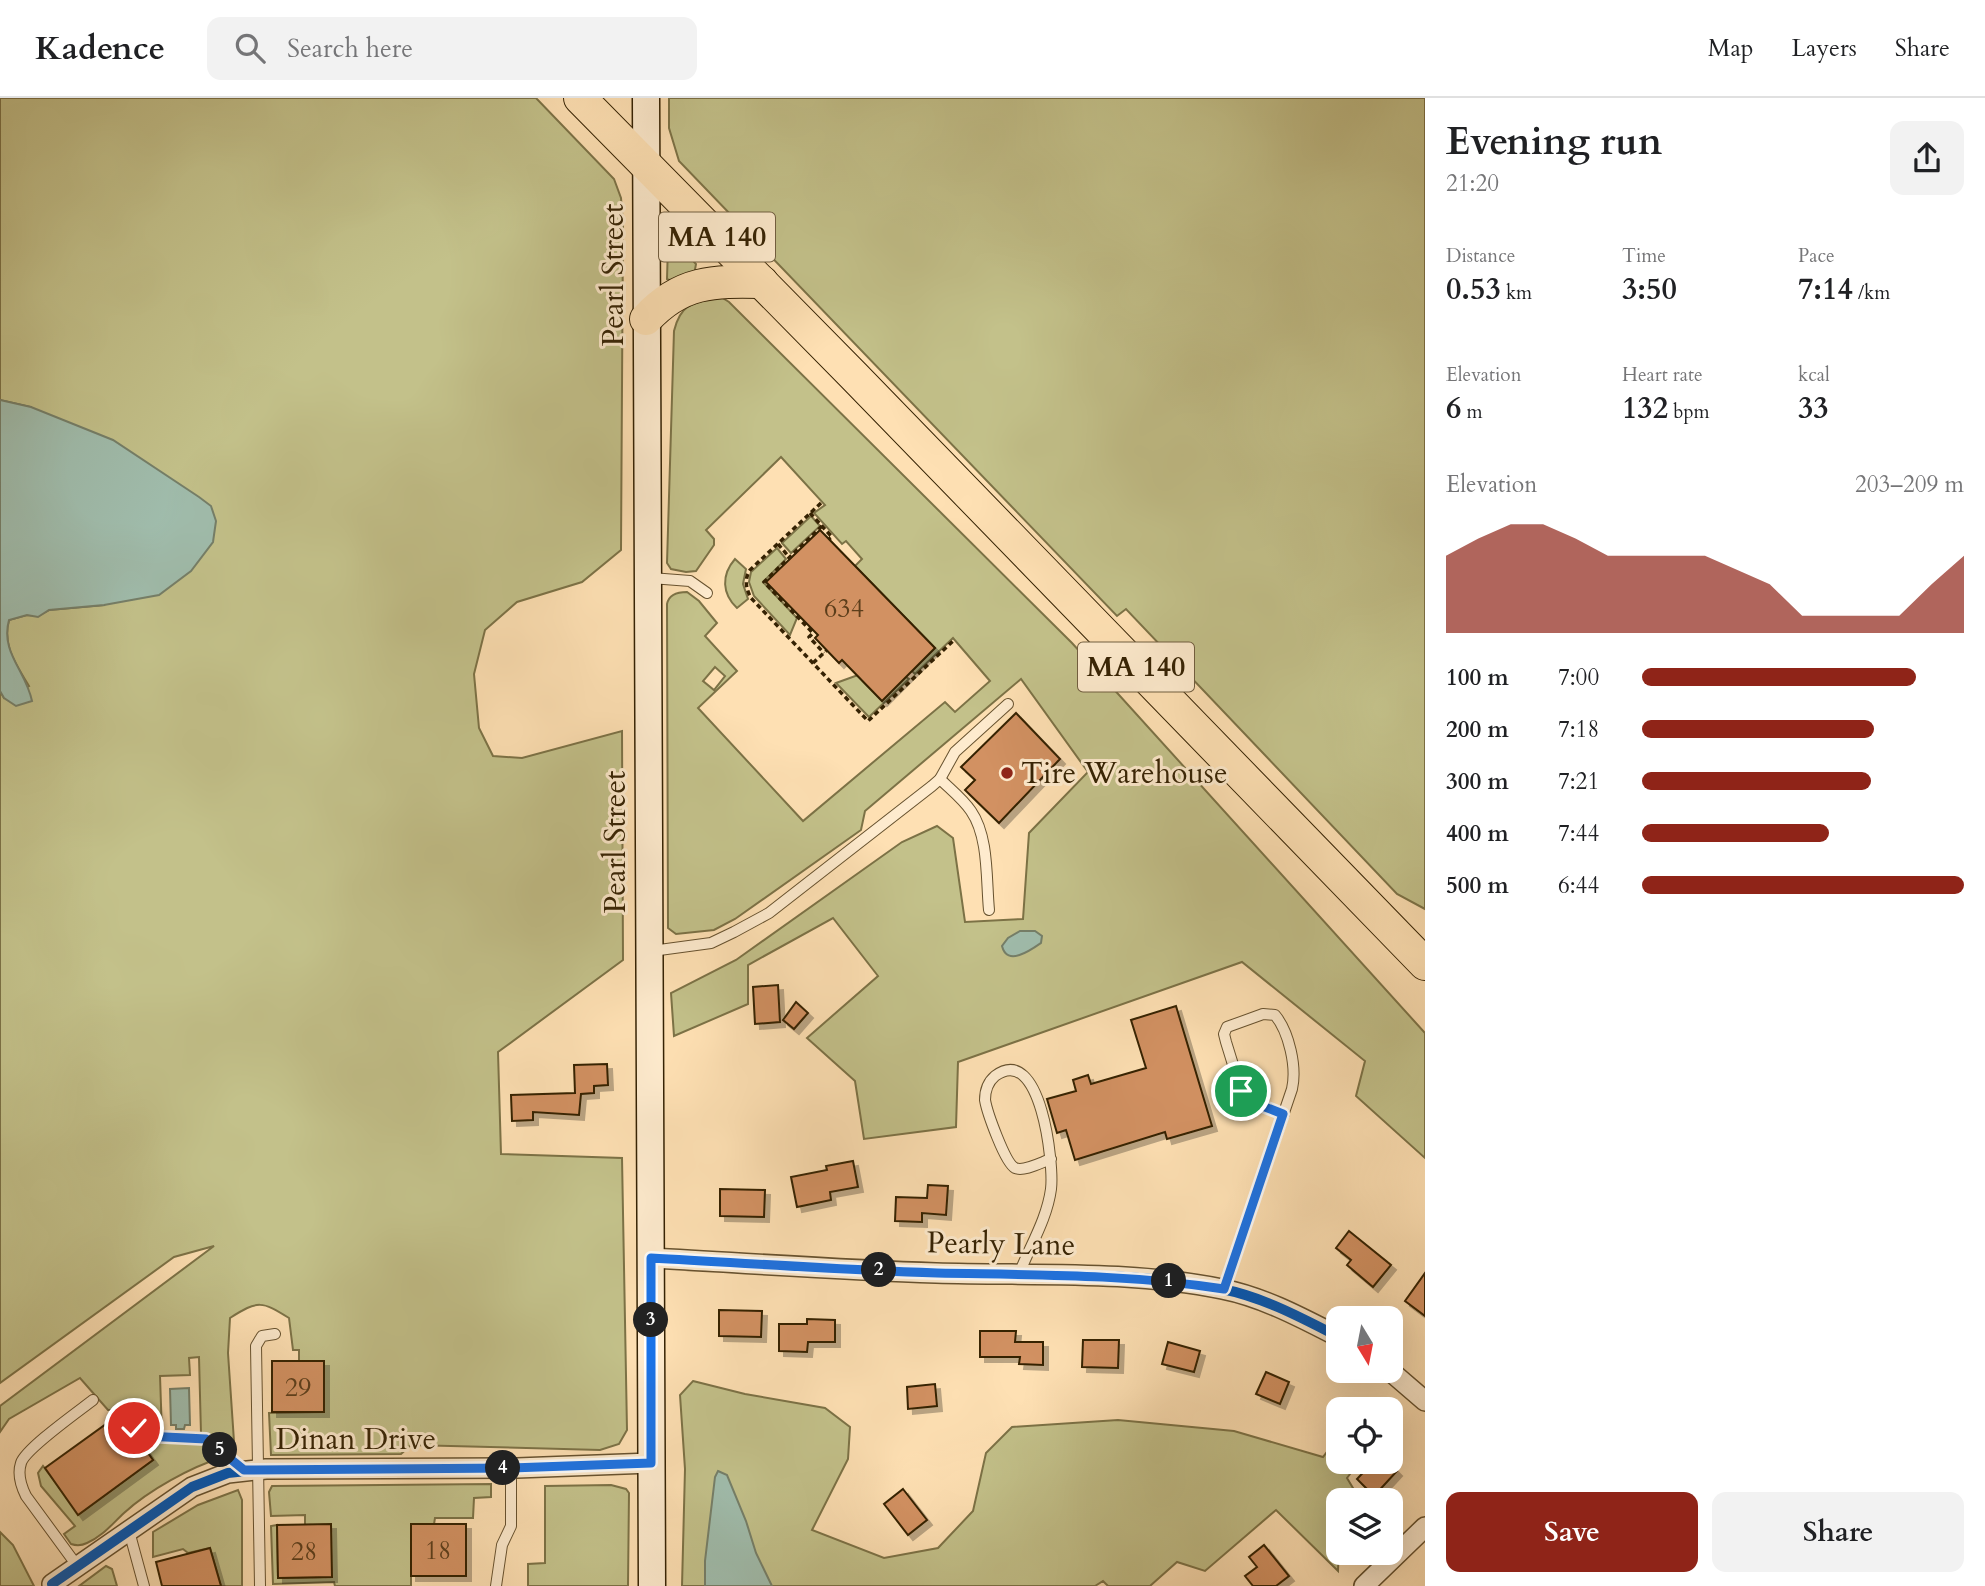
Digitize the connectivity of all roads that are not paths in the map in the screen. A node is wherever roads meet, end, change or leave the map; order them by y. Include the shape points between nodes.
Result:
1 (580, 98) edge
2 (646, 98) edge
3 (646, 165) junction
4 (762, 282) junction
5 (646, 319) junction
6 (647, 577) junction
7 (706, 593) dead end
8 (1008, 704) dead end
9 (940, 779) junction
10 (989, 910) dead end
11 (648, 951) junction
12 (1425, 964) edge
13 (1283, 1114) junction
14 (1051, 1159) junction
15 (651, 1258) junction
16 (1019, 1274) junction
17 (1224, 1289) junction
18 (1326, 1331) edge
19 (275, 1334) dead end
20 (1403, 1382) edge
21 (93, 1400) dead end
22 (1425, 1401) edge
23 (651, 1463) junction
24 (511, 1468) junction
25 (251, 1470) junction
26 (1425, 1527) edge
27 (128, 1530) junction
28 (78, 1567) junction
29 (52, 1584) edge
30 (144, 1586) edge
31 (260, 1586) edge
32 (496, 1586) edge
33 (652, 1586) edge
34 (1364, 1586) edge

1 - 3 highway, MA 140
2 - 3 main road, Pearl Street
3 - 4 highway, MA 140
3 - 5 main road, Pearl Street
4 - 5 highway via 704,283 670,299
4 - 12 highway, MA 140
5 - 6 main road, Pearl Street
6 - 7 lane via 691,582
6 - 11 main road, Pearl Street
8 - 9 lane via 955,752
9 - 10 lane via 972,812 978,826
9 - 11 lane via 769,913 711,943
11 - 15 main road, Pearl Street
13 - 13 lane via 1295,1066 1280,1022 1275,1015 1263,1014 1227,1027 1224,1034 1243,1097
13 - 17 lane
14 - 14 lane via 1040,1107 1027,1078 1009,1071 994,1077 985,1098 1008,1161 1022,1169
14 - 16 lane via 1048,1205
15 - 16 street, Pearly Lane
15 - 23 main road, Pearl Street
16 - 17 street, Pearly Lane via 1165,1280
17 - 18 street, Pearly Lane via 1295,1314
19 - 25 lane via 262,1336 256,1346
20 - 22 street
21 - 28 lane via 29,1451 20,1465 26,1496
23 - 24 street, Dinan Drive
23 - 33 main road, Pearl Street
24 - 25 street, Dinan Drive
24 - 32 lane via 511,1527 502,1545
25 - 27 street, Dinan Drive via 192,1487
25 - 31 lane
26 - 34 street
27 - 28 street, Dinan Drive
27 - 30 lane
28 - 29 street, Dinan Drive

